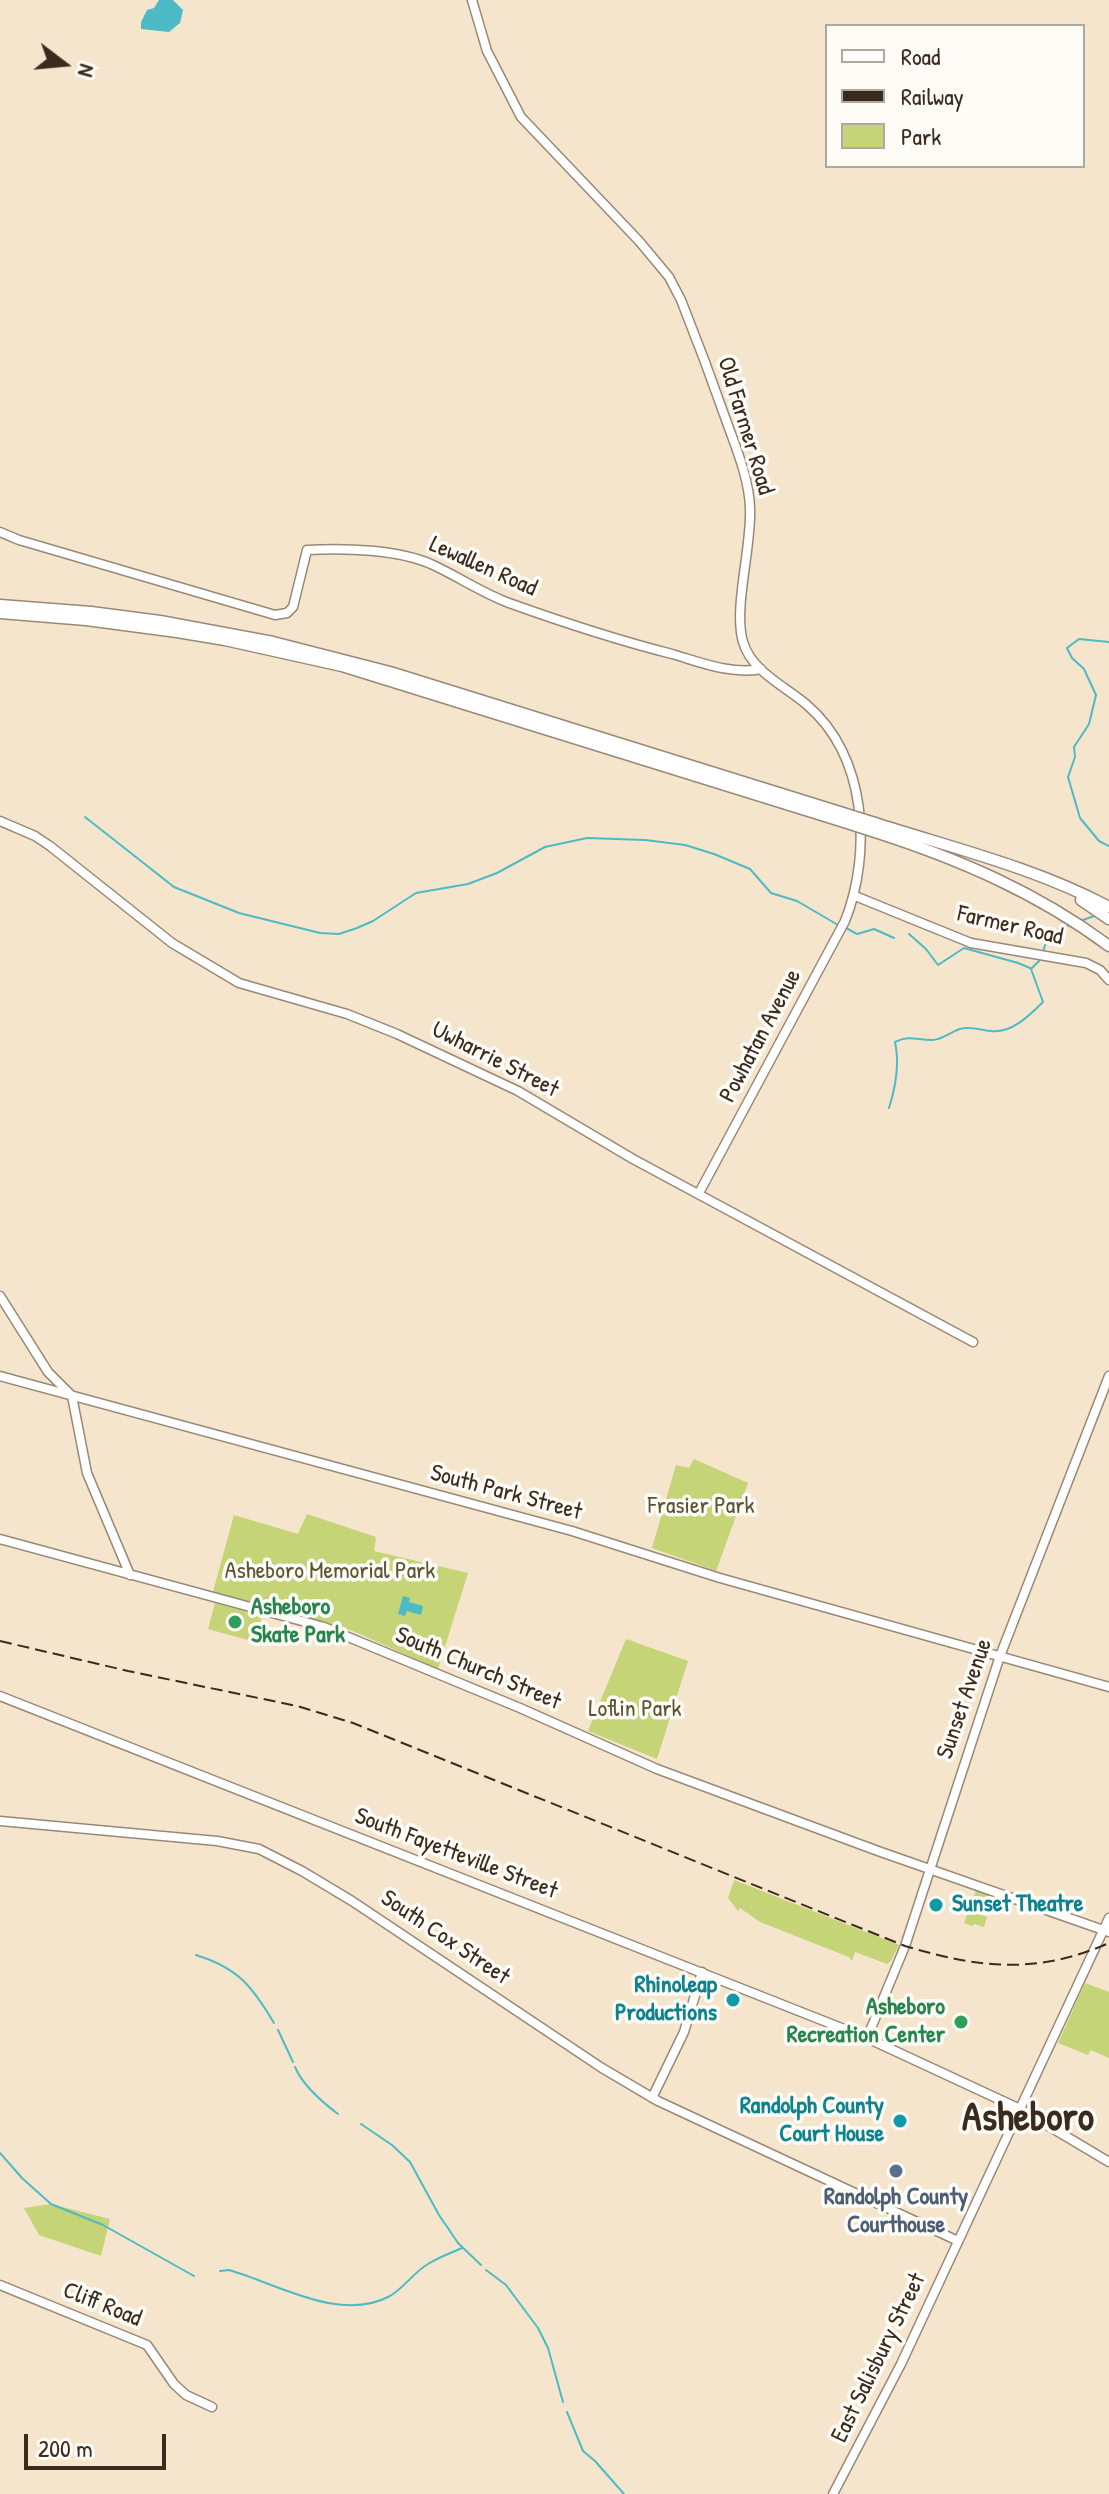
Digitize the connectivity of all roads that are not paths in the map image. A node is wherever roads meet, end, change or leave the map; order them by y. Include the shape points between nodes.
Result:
1 (472, 0) edge
2 (0, 532) edge
3 (1, 609) edge
4 (761, 669) junction
5 (844, 818) junction
6 (0, 821) edge
7 (875, 828) junction
8 (1027, 872) junction
9 (855, 896) junction
10 (1047, 904) junction
11 (1109, 907) edge
12 (1109, 919) edge
13 (1109, 939) edge
14 (1109, 946) edge
15 (1109, 980) edge
16 (699, 1193) junction
17 (0, 1296) edge
18 (973, 1342) dead end
19 (0, 1376) edge
20 (1109, 1376) edge
21 (72, 1396) junction
22 (0, 1539) edge
23 (130, 1575) junction
24 (1000, 1656) junction
25 (1109, 1687) edge
26 (0, 1696) edge
27 (0, 1821) edge
28 (929, 1868) junction
29 (1109, 1918) edge
30 (1106, 1931) edge
31 (702, 1972) junction
32 (867, 2038) junction
33 (652, 2098) junction
34 (1020, 2109) junction
35 (1109, 2162) edge
36 (958, 2241) junction
37 (0, 2285) edge
38 (212, 2407) dead end
39 (833, 2494) edge

1 - 4 street, Old Farmer Road via 487,51 521,117 649,252 681,300 749,497 741,624 743,641
2 - 4 street, Lewallen Road via 275,615 293,607 307,550 400,555 432,564 509,603 651,649 732,670
3 - 5 highway via 225,640 342,666
3 - 5 highway via 160,621 303,649 417,680
4 - 9 street, Old Farmer Road via 817,714 848,769 861,835
5 - 7 highway, bridge
6 - 16 street, Uwharrie Street via 50,846 172,943 239,983 397,1034 518,1091
7 - 8 highway
7 - 10 highway
8 - 11 highway
8 - 12 highway
9 - 15 street, Farmer Road via 971,943 1094,966
9 - 16 street, Powhatan Avenue
10 - 13 highway
10 - 14 highway
16 - 18 street, Uwharrie Street
17 - 21 street via 48,1372
19 - 21 street, South Park Street
20 - 24 street, Sunset Avenue
21 - 23 street via 87,1473
21 - 24 street, South Park Street via 572,1531
22 - 23 street, South Church Street
23 - 28 street, South Church Street via 324,1627 657,1769
24 - 25 street, South Park Street
24 - 28 street, Sunset Avenue
26 - 31 street, South Fayetteville Street
27 - 33 street, South Cox Street via 259,1849 352,1901
28 - 30 street, South Church Street
28 - 32 street, Sunset Avenue via 905,1946
29 - 30 street, East Salisbury Street
30 - 34 street, East Salisbury Street
31 - 32 street, South Fayetteville Street
31 - 33 street via 684,2032
32 - 34 street, South Fayetteville Street
33 - 36 street, South Cox Street
34 - 35 street, South Fayetteville Street
34 - 36 street, East Salisbury Street
36 - 39 street, East Salisbury Street
37 - 38 street, Cliff Road via 147,2345 174,2384

